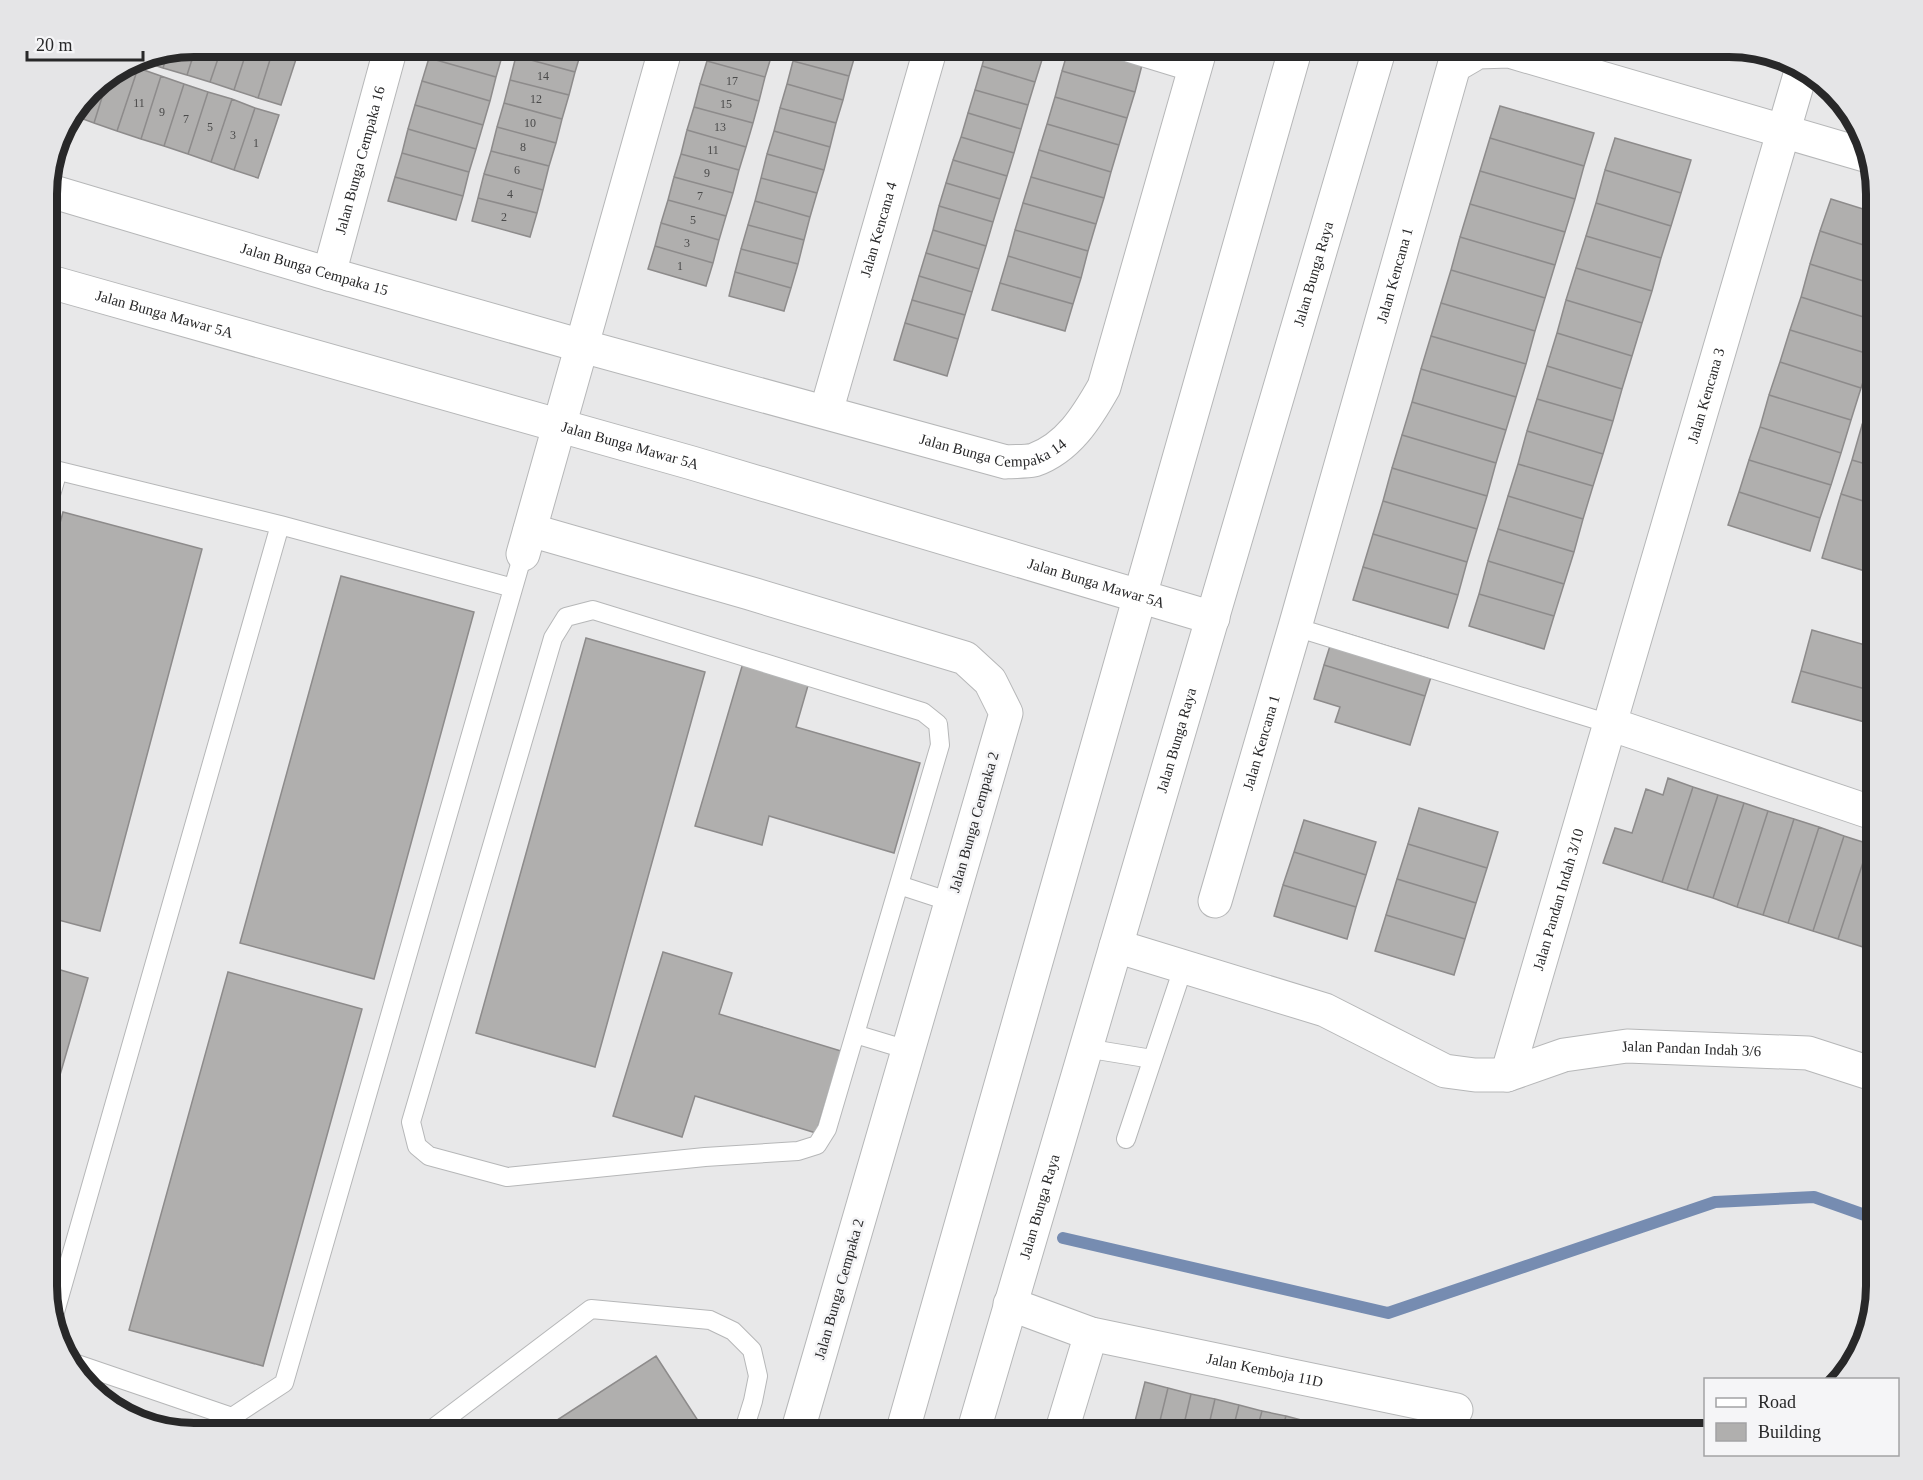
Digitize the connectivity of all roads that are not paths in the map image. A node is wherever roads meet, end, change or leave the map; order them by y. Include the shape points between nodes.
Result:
1 (388, 57) edge
2 (663, 57) edge
3 (928, 57) edge
4 (1178, 57) edge
5 (1293, 57) edge
6 (1377, 57) edge
7 (1388, 57) edge
8 (1469, 57) edge
9 (1530, 57) edge
10 (1197, 60) edge
11 (1800, 76) edge
12 (1370, 81) junction
13 (1784, 131) junction
14 (1860, 154) edge
15 (57, 193) edge
16 (329, 274) junction
17 (57, 284) edge
18 (582, 346) junction
19 (826, 412) junction
20 (559, 427) junction
21 (57, 471) edge
22 (280, 525) junction
23 (527, 542) junction
24 (513, 588) junction
25 (1142, 597) junction
26 (1213, 618) junction
27 (1295, 627) junction
28 (1610, 724) junction
29 (1866, 811) edge
30 (899, 885) junction
31 (1215, 901) dead end
32 (951, 902) junction
33 (1116, 946) junction
34 (1184, 968) junction
35 (855, 1034) junction
36 (1084, 1048) junction
37 (908, 1050) junction
38 (1152, 1059) junction
39 (1866, 1072) edge
40 (1507, 1076) junction
41 (1126, 1138) dead end
42 (58, 1301) edge
43 (1019, 1308) junction
44 (1082, 1331) junction
45 (83, 1366) edge
46 (1456, 1410) dead end
47 (232, 1417) junction
48 (222, 1423) edge
49 (441, 1423) edge
50 (746, 1423) edge
51 (800, 1423) edge
52 (905, 1423) edge
53 (977, 1423) edge
54 (1063, 1423) edge

1 - 16 street, Jalan Bunga Cempaka 16
2 - 18 street
3 - 19 street, Jalan Kencana 4
4 - 10 lane
5 - 25 street
6 - 12 street, Jalan Bunga Raya
7 - 12 street
8 - 27 street, Jalan Kencana 1 via 1454,66
9 - 13 street, Jalan Kencana 1
10 - 19 street, Jalan Bunga Cempaka 14 via 1104,387 1084,422 1055,449 1032,460 1006,462
11 - 13 street, Jalan Kencana 3
12 - 26 street, Jalan Bunga Raya
13 - 14 street, Jalan Kencana 1
13 - 28 street, Jalan Kencana 3
15 - 16 street, Jalan Bunga Cempaka 15
16 - 18 street, Jalan Bunga Cempaka 15
17 - 20 street, Jalan Bunga Mawar 5A
18 - 19 street, Jalan Bunga Cempaka 14
18 - 20 street
20 - 23 street
20 - 25 street, Jalan Bunga Mawar 5A
21 - 22 lane
22 - 24 lane
22 - 42 lane
23 - 24 lane
23 - 32 street, Jalan Bunga Cempaka 2 via 748,592 964,658 990,681 1006,713
24 - 47 lane via 284,1383
25 - 26 street, Jalan Bunga Mawar 5A
25 - 52 street
26 - 33 street, Jalan Bunga Raya
27 - 28 lane
27 - 31 street, Jalan Kencana 1
28 - 29 street
28 - 40 street, Jalan Pandan Indah 3/10
30 - 32 lane
30 - 35 lane
30 - 35 lane via 940,745 938,724 923,712 592,610 566,617 553,638 411,1122 417,1146 429,1156 507,1177 798,1151 817,1145 827,1129
32 - 37 street, Jalan Bunga Cempaka 2
33 - 34 street
33 - 36 street, Jalan Bunga Raya
34 - 38 lane
34 - 40 street via 1325,1010 1445,1071
35 - 37 lane
36 - 38 lane
36 - 43 street, Jalan Bunga Raya
37 - 51 street, Jalan Bunga Cempaka 2
38 - 41 lane
39 - 40 street, Jalan Pandan Indah 3/6 via 1808,1053 1627,1046 1564,1054
43 - 44 street, Jalan Kemboja 11D
43 - 53 street, Jalan Bunga Raya
44 - 46 street, Jalan Kemboja 11D
44 - 54 street
45 - 47 lane
47 - 48 lane
49 - 50 lane via 591,1309 710,1320 733,1331 752,1350 758,1376

